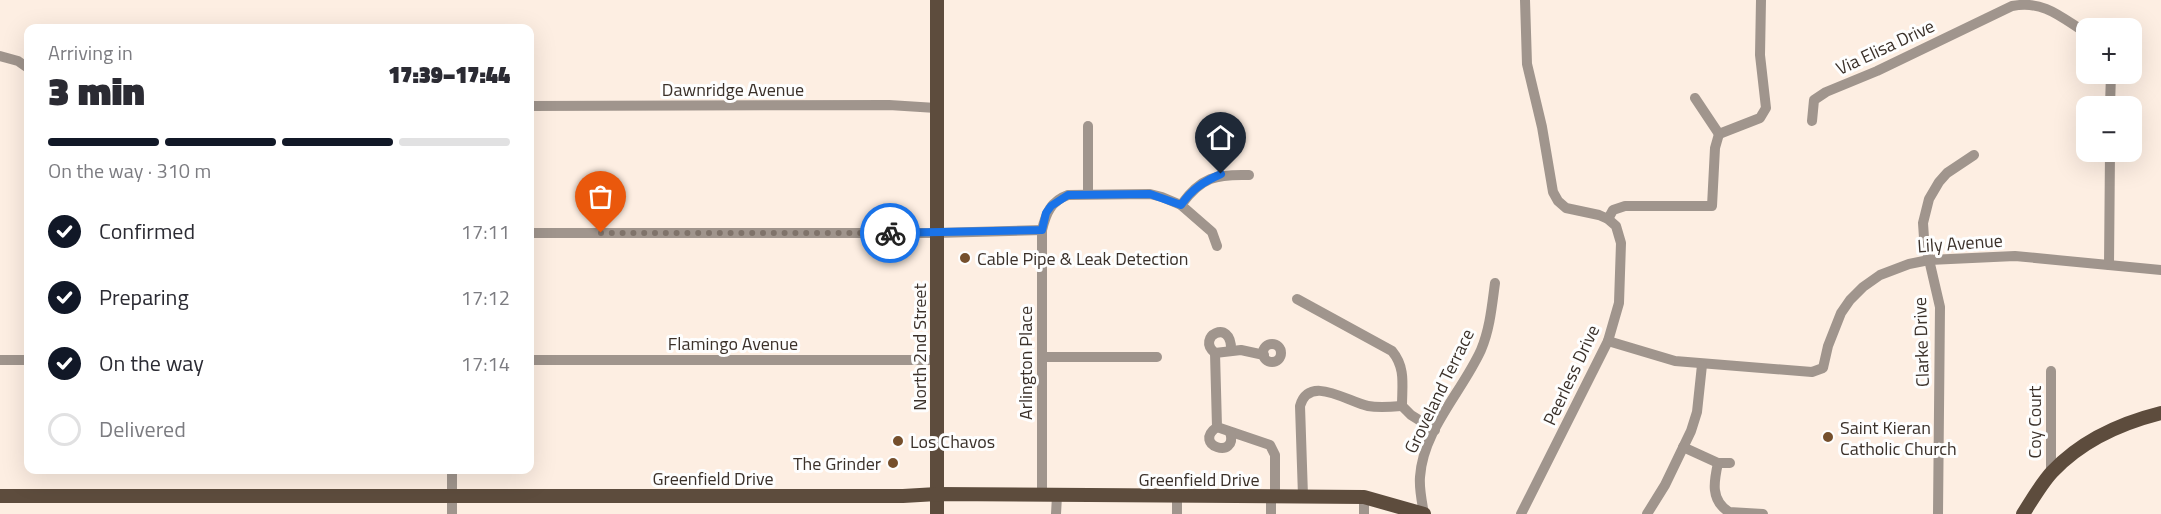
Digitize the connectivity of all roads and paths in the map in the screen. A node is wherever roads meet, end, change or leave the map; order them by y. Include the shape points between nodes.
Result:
1 (937, 0) edge
2 (1525, 0) edge
3 (1761, 0) edge
4 (2043, 3) edge
5 (2076, 26) edge
6 (0, 56) edge
7 (24, 66) edge
8 (1695, 98) dead end
9 (534, 106) edge
10 (936, 108) junction
11 (1812, 121) dead end
12 (1088, 126) dead end
13 (1719, 134) junction
14 (1974, 155) dead end
15 (2110, 162) edge
16 (1249, 174) dead end
17 (1088, 194) junction
18 (1181, 205) junction
19 (1608, 219) junction
20 (1042, 230) junction
21 (937, 232) junction
22 (534, 233) edge
23 (1216, 246) dead end
24 (1929, 261) junction
25 (2109, 265) junction
26 (2161, 270) edge
27 (1496, 283) dead end
28 (1297, 299) dead end
29 (1608, 341) junction
30 (1232, 350) junction
31 (1215, 353) junction
32 (1264, 355) dead end
33 (1042, 357) junction
34 (1157, 357) dead end
35 (0, 360) edge
36 (24, 360) edge
37 (534, 360) edge
38 (937, 360) junction
39 (1702, 365) junction
40 (2051, 371) dead end
41 (1402, 406) junction
42 (2161, 412) edge
43 (1217, 427) junction
44 (1435, 430) junction
45 (1230, 432) junction
46 (1683, 447) junction
47 (1718, 463) junction
48 (1730, 463) dead end
49 (2051, 473) junction
50 (452, 474) edge
51 (937, 494) junction
52 (0, 496) edge
53 (452, 496) junction
54 (1042, 496) junction
55 (1056, 496) junction
56 (1273, 496) junction
57 (1303, 496) junction
58 (1177, 497) junction
59 (1364, 497) junction
60 (452, 514) edge
61 (937, 514) edge
62 (1056, 514) edge
63 (1177, 514) edge
64 (1271, 514) edge
65 (1364, 514) edge
66 (1424, 514) edge
67 (1521, 514) edge
68 (1647, 514) edge
69 (1762, 514) edge
70 (1938, 514) edge
71 (2023, 514) edge

1 - 10 main road, North 2nd Street
2 - 19 street via 1527,64 1553,192 1566,208
3 - 13 street via 1760,55 1766,108 1760,118
4 - 5 street, Via Elisa Drive
4 - 11 street, Via Elisa Drive via 2006,9 1826,92 1814,100
6 - 7 street
8 - 13 street
9 - 10 street, Dawnridge Avenue
10 - 21 main road, North 2nd Street
12 - 17 street
13 - 19 street via 1712,206 1625,206 1613,210
14 - 24 street, Clarke Drive via 1947,173 1929,199 1923,223
15 - 25 street
16 - 18 street via 1221,174 1202,182
17 - 18 street via 1150,194
17 - 20 street via 1062,198 1046,213
18 - 23 street via 1212,232
19 - 29 street, Peerless Drive via 1616,226 1621,243 1619,303
20 - 21 street
20 - 33 street, Arlington Place
21 - 22 street
21 - 38 main road, North 2nd Street
24 - 25 street, Lily Avenue via 2015,256
24 - 39 street, Lily Avenue via 1889,270 1856,294 1841,313 1823,368 1812,372
24 - 70 street, Clarke Drive via 1940,306
25 - 26 street, Lily Avenue
27 - 44 street, Groveland Terrace via 1490,322 1480,350
28 - 41 street via 1392,351 1403,371
29 - 39 street, Lily Avenue
29 - 67 street, Peerless Drive
30 - 31 street
30 - 31 street via 1228,335 1217,332 1209,342
30 - 32 street
31 - 43 street
33 - 34 street
33 - 54 street, Arlington Place
35 - 36 street
37 - 38 street, Flamingo Avenue
38 - 51 main road, North 2nd Street
39 - 46 street via 1697,412
40 - 49 street, Coy Court
41 - 44 street
41 - 57 street via 1368,406 1341,395 1317,391 1307,394 1300,406
42 - 49 main road via 2107,432
43 - 45 street
43 - 45 street via 1209,437 1218,448 1230,443
44 - 66 street, Groveland Terrace via 1419,480
45 - 56 street via 1270,445 1274,450
46 - 47 street
46 - 68 street
47 - 48 street
47 - 69 street via 1713,487 1725,509
49 - 71 main road
50 - 53 street
51 - 53 main road, Greenfield Drive
51 - 54 main road, Greenfield Drive
51 - 61 main road, North 2nd Street
52 - 53 main road, Greenfield Drive
53 - 60 street
54 - 55 main road, Greenfield Drive
55 - 58 main road, Greenfield Drive
55 - 62 street
56 - 57 main road, Greenfield Drive
56 - 58 main road, Greenfield Drive
56 - 64 street
57 - 59 main road, Greenfield Drive
58 - 63 street
59 - 65 street
59 - 66 main road, Greenfield Drive

